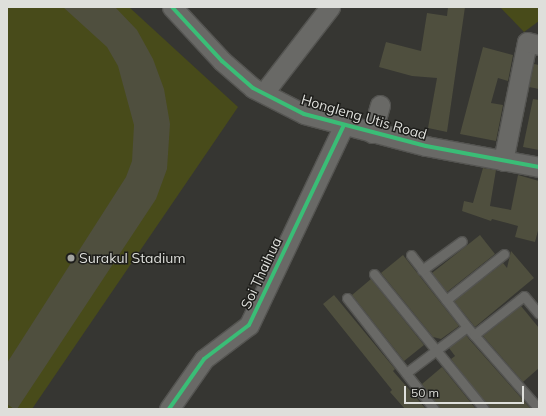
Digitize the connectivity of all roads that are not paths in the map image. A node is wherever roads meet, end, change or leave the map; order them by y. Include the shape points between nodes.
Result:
1 (172, 7) edge
2 (321, 12) edge
3 (539, 44) edge
4 (249, 84) junction
5 (269, 86) junction
6 (280, 102) junction
7 (380, 105) dead end
8 (344, 125) junction
9 (372, 133) junction
10 (503, 161) junction
11 (539, 167) edge
12 (462, 241) dead end
13 (504, 254) dead end
14 (411, 255) dead end
15 (422, 270) junction
16 (374, 274) dead end
17 (347, 298) dead end
18 (446, 300) junction
19 (539, 314) edge
20 (466, 327) junction
21 (474, 335) junction
22 (437, 350) junction
23 (406, 373) junction
24 (169, 409) edge
25 (434, 409) edge
26 (484, 409) edge
27 (539, 409) edge

1 - 4 street, Hongleng Utis Road via 222,61
2 - 5 street
3 - 10 street via 528,42
4 - 5 street
4 - 6 street, Hongleng Utis Road
5 - 6 street
6 - 8 street, Hongleng Utis Road via 304,114
7 - 9 street
8 - 9 street, Hongleng Utis Road
8 - 24 street, Soi Thaihua via 249,326 204,359
9 - 10 street, Hongleng Utis Road
10 - 11 street, Hongleng Utis Road
12 - 15 lane
13 - 18 lane
14 - 15 lane
15 - 18 lane
16 - 22 lane
17 - 23 lane
18 - 20 lane
19 - 21 lane via 524,296
20 - 21 lane
20 - 22 lane
21 - 27 lane
22 - 23 lane
22 - 26 lane
23 - 25 lane

